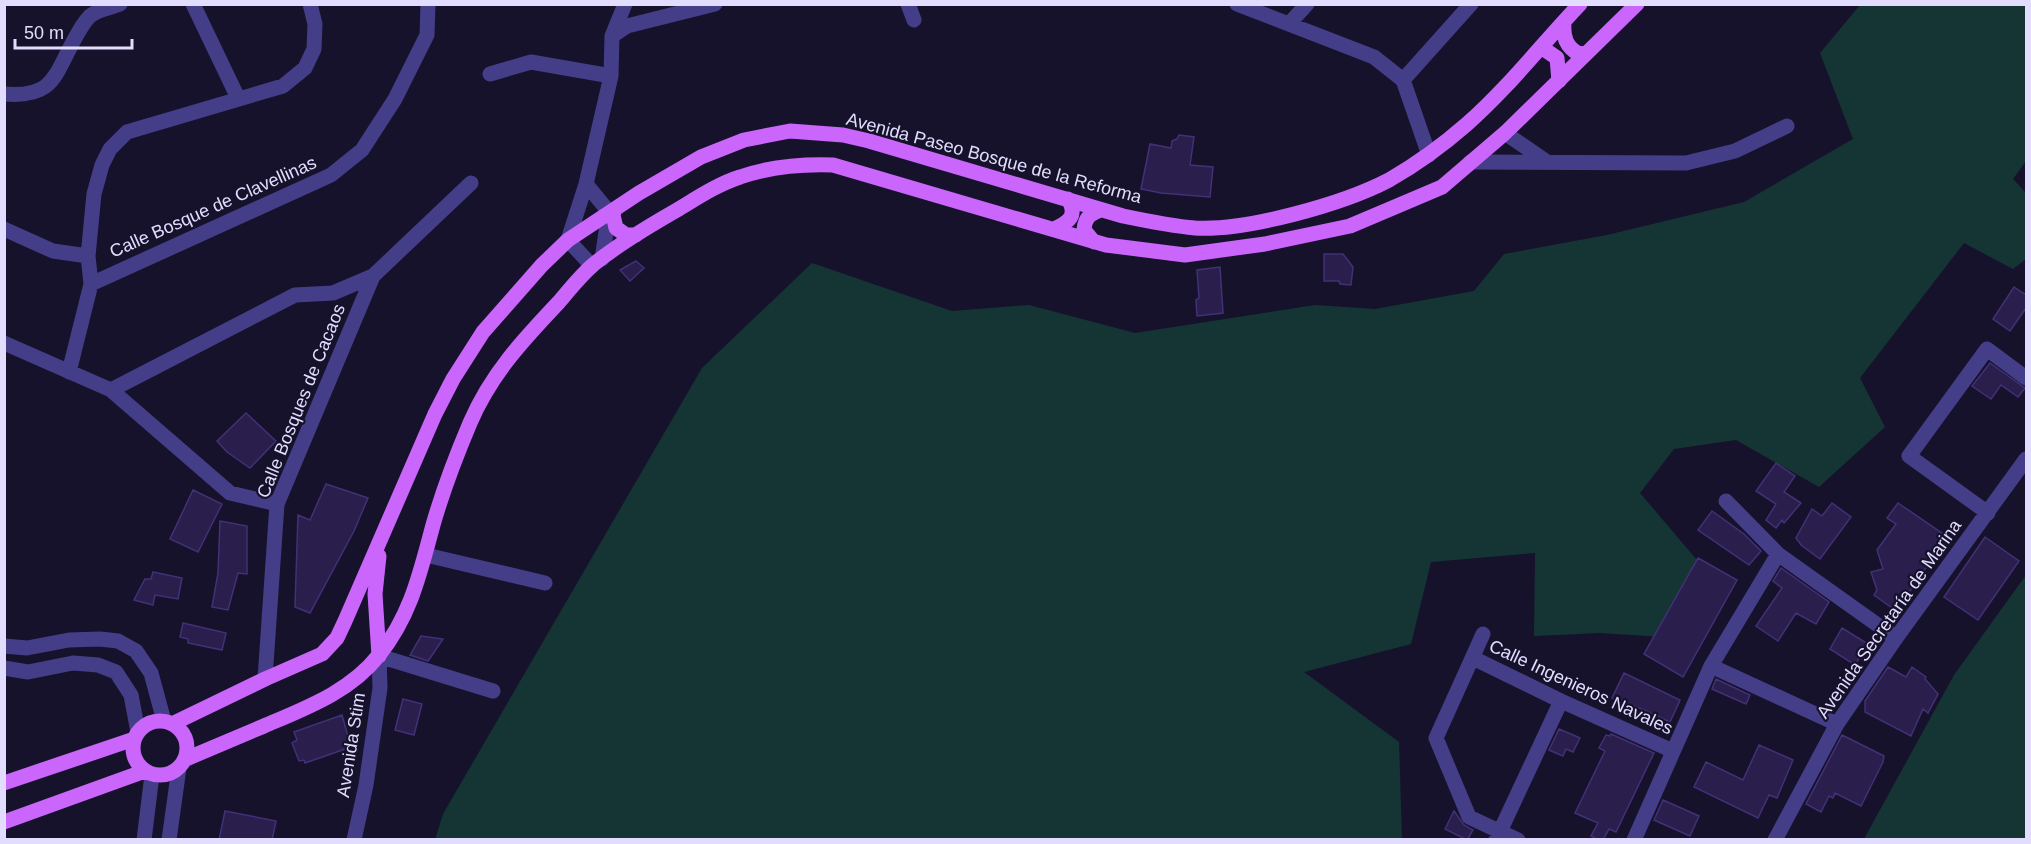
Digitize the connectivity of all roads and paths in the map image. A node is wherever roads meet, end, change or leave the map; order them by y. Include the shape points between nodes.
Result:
1 (120, 4) edge
2 (193, 4) edge
3 (310, 4) edge
4 (428, 4) edge
5 (625, 4) edge
6 (715, 4) edge
7 (908, 4) edge
8 (1237, 4) edge
9 (1307, 4) edge
10 (1470, 4) edge
11 (1637, 4) edge
12 (1576, 6) edge
13 (914, 20) dead end
14 (1564, 23) junction
15 (1289, 24) junction
16 (612, 36) junction
17 (1541, 47) junction
18 (1587, 53) junction
19 (490, 74) dead end
20 (611, 76) junction
21 (1403, 80) junction
22 (1559, 81) junction
23 (4, 94) edge
24 (238, 98) junction
25 (1787, 126) dead end
26 (1505, 133) junction
27 (1429, 155) junction
28 (1470, 162) junction
29 (1547, 162) junction
30 (471, 183) dead end
31 (586, 184) junction
32 (1068, 199) junction
33 (612, 210) junction
34 (1101, 210) junction
35 (4, 229) edge
36 (1054, 230) junction
37 (636, 235) junction
38 (568, 240) junction
39 (1094, 242) junction
40 (88, 256) junction
41 (597, 262) junction
42 (373, 276) junction
43 (91, 284) junction
44 (4, 343) edge
45 (69, 372) junction
46 (2026, 378) edge
47 (111, 390) junction
48 (2026, 459) edge
49 (1726, 501) dead end
50 (277, 504) junction
51 (1988, 513) junction
52 (381, 541) junction
53 (1778, 554) junction
54 (426, 555) junction
55 (545, 583) dead end
56 (1483, 634) dead end
57 (1896, 638) junction
58 (48, 645) junction
59 (4, 646) edge
60 (379, 656) junction
61 (1473, 658) junction
62 (1711, 666) junction
63 (4, 668) edge
64 (56, 668) junction
65 (265, 679) junction
66 (493, 691) dead end
67 (1561, 701) junction
68 (168, 723) junction
69 (1837, 724) junction
70 (136, 736) junction
71 (1673, 751) junction
72 (182, 764) junction
73 (149, 773) junction
74 (4, 783) edge
75 (4, 822) edge
76 (1498, 835) edge
77 (144, 840) edge
78 (170, 840) edge
79 (354, 840) edge
80 (1518, 840) edge
81 (1634, 840) edge
82 (1775, 840) edge

1 - 23 street via 87,19 52,81 23,96
2 - 24 street
3 - 24 street via 315,24 314,48 305,68 283,86
4 - 43 street, Calle Bosque de Clavellinas via 427,35 395,99 362,150 331,175
5 - 16 street
6 - 16 street via 627,26
7 - 13 street
8 - 15 street
9 - 15 street
10 - 21 street
11 - 18 main road
12 - 14 main road, Avenida Paseo Bosque de la Reforma
14 - 17 main road, Avenida Paseo Bosque de la Reforma
14 - 18 main road via 1567,44 1579,54
15 - 21 street via 1374,57
16 - 20 street
17 - 22 main road via 1557,58
17 - 27 main road, Avenida Paseo Bosque de la Reforma via 1468,123
18 - 22 main road
19 - 20 street via 531,62
20 - 31 street
21 - 27 street
22 - 26 main road
24 - 40 street via 127,132 110,149 94,194
25 - 29 street via 1735,151 1686,162
26 - 28 main road
26 - 29 street
27 - 34 main road, Avenida Paseo Bosque de la Reforma via 1352,195 1257,222 1196,228
28 - 29 street
28 - 39 main road via 1442,187 1350,226 1265,244 1185,255
30 - 42 street, Calle Bosques de Cacaos
31 - 33 street
31 - 38 street
32 - 33 main road, Avenida Paseo Bosque de la Reforma via 869,141 790,131 744,140 701,157
32 - 34 main road, Avenida Paseo Bosque de la Reforma
32 - 36 main road via 1071,218
33 - 37 main road via 616,228 626,235
33 - 38 main road, Avenida Paseo Bosque de la Reforma
33 - 41 street
34 - 39 main road via 1084,221 1084,230
35 - 40 street via 53,251
36 - 37 main road via 833,165 805,164 739,177
36 - 39 main road
37 - 41 main road
38 - 41 street
38 - 52 main road, Avenida Paseo Bosque de la Reforma via 525,283 470,351 435,414
40 - 43 street
41 - 54 main road via 518,346 481,399 455,459
42 - 47 street via 333,292 295,295
42 - 50 street, Calle Bosques de Cacaos
43 - 45 street
44 - 45 street
45 - 47 street
46 - 51 street via 1986,349 1909,456
47 - 50 street via 230,493
48 - 51 street, Avenida Secretaría de Marina
49 - 53 street
50 - 65 street, Calle Bosques de Cacaos
51 - 57 street, Avenida Secretaría de Marina
52 - 60 main road via 375,594
52 - 65 main road, Avenida Paseo Bosque de la Reforma via 330,647 303,664
53 - 57 street
53 - 62 street
54 - 55 street
54 - 60 main road via 406,612
56 - 61 street
57 - 69 street, Avenida Secretaría de Marina
58 - 59 street
58 - 64 street
58 - 68 street via 100,639 118,641 136,651 151,673
60 - 66 street
60 - 72 main road via 330,696
60 - 79 street, Avenida Stim via 380,688
61 - 67 street, Calle Ingenieros Navales
61 - 76 street via 1436,738 1469,818
62 - 69 street
62 - 71 street
63 - 64 street via 28,672
64 - 70 street via 73,663 98,665 116,672 131,695
65 - 68 main road, Avenida Paseo Bosque de la Reforma
67 - 71 street, Calle Ingenieros Navales
67 - 76 street
68 - 70 main road via 148,724
68 - 72 main road via 184,734 187,742
69 - 82 street, Avenida Secretaría de Marina
70 - 73 main road via 135,759
70 - 74 main road
71 - 81 street
72 - 73 main road via 169,774
72 - 78 street
73 - 75 main road
73 - 77 street
76 - 80 street

